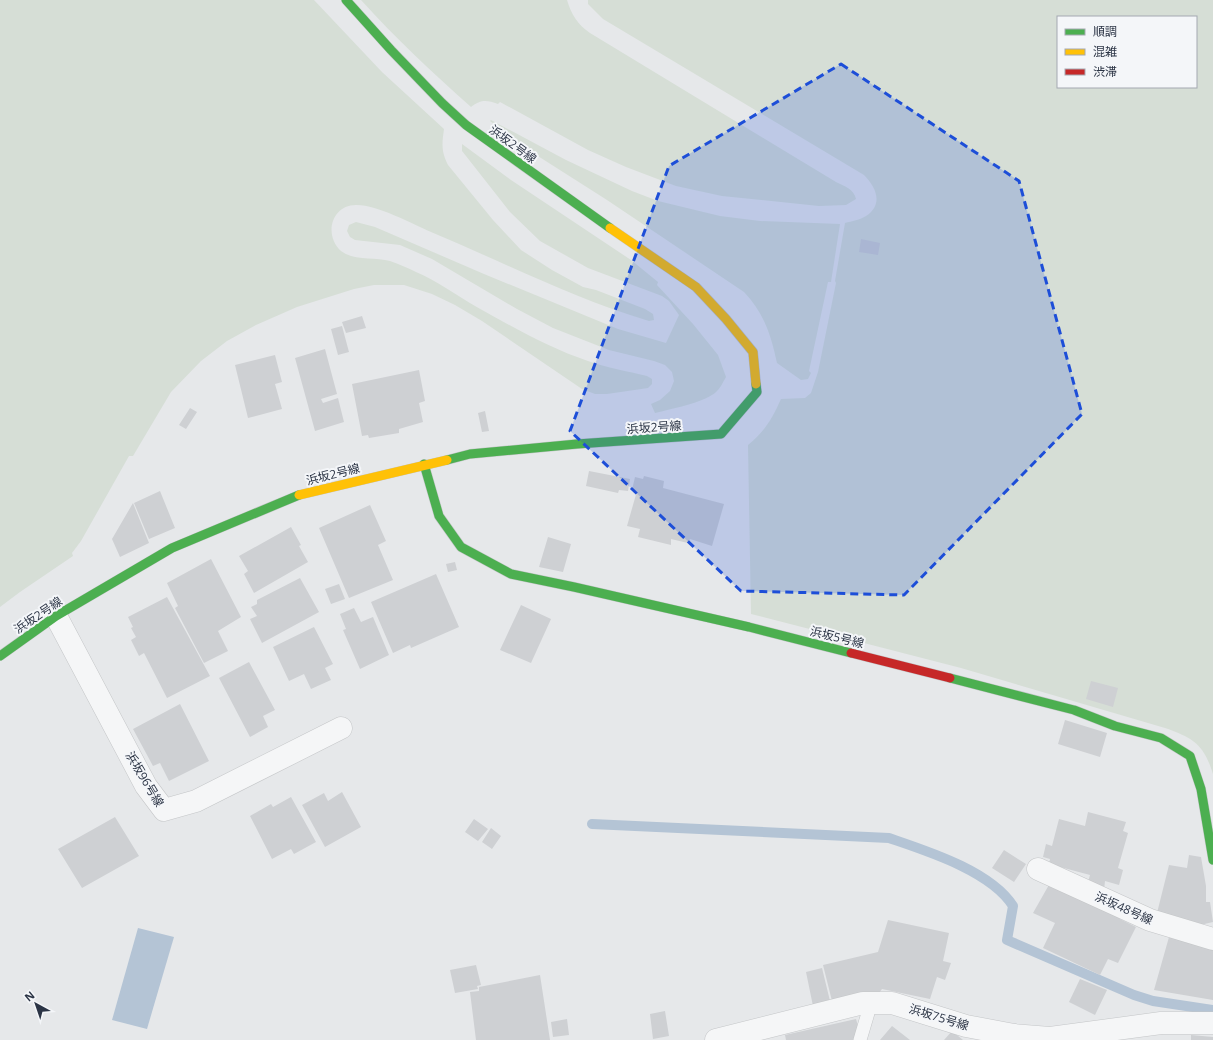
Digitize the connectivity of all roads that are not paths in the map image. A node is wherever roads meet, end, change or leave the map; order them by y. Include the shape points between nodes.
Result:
1 (346, 0) edge
2 (424, 464) junction
3 (56, 616) junction
4 (0, 656) edge
5 (341, 728) dead end
6 (1213, 860) edge
7 (1038, 869) dead end
8 (1213, 939) edge
9 (871, 1003) junction
10 (1213, 1022) edge
11 (1015, 1037) edge
12 (716, 1040) edge
13 (860, 1040) edge

1 - 2 street, 浜坂2号線 via 442,103 466,125 696,288 753,352 757,392 721,434 470,454
2 - 3 street, 浜坂2号線 via 305,493 172,548
2 - 6 street, 浜坂5号線 via 439,516 461,547 511,574 749,627 1074,710 1115,726 1162,738 1190,756 1201,789
3 - 4 street, 浜坂2号線
3 - 5 street, 浜坂96号線 via 146,786 164,810 196,801
7 - 8 street, 浜坂48号線 via 1150,920
9 - 11 street, 浜坂75号線 via 892,1003 966,1026
9 - 12 street, 浜坂75号線
9 - 13 lane
10 - 11 street, 浜坂75号線 via 1161,1023 1050,1038

